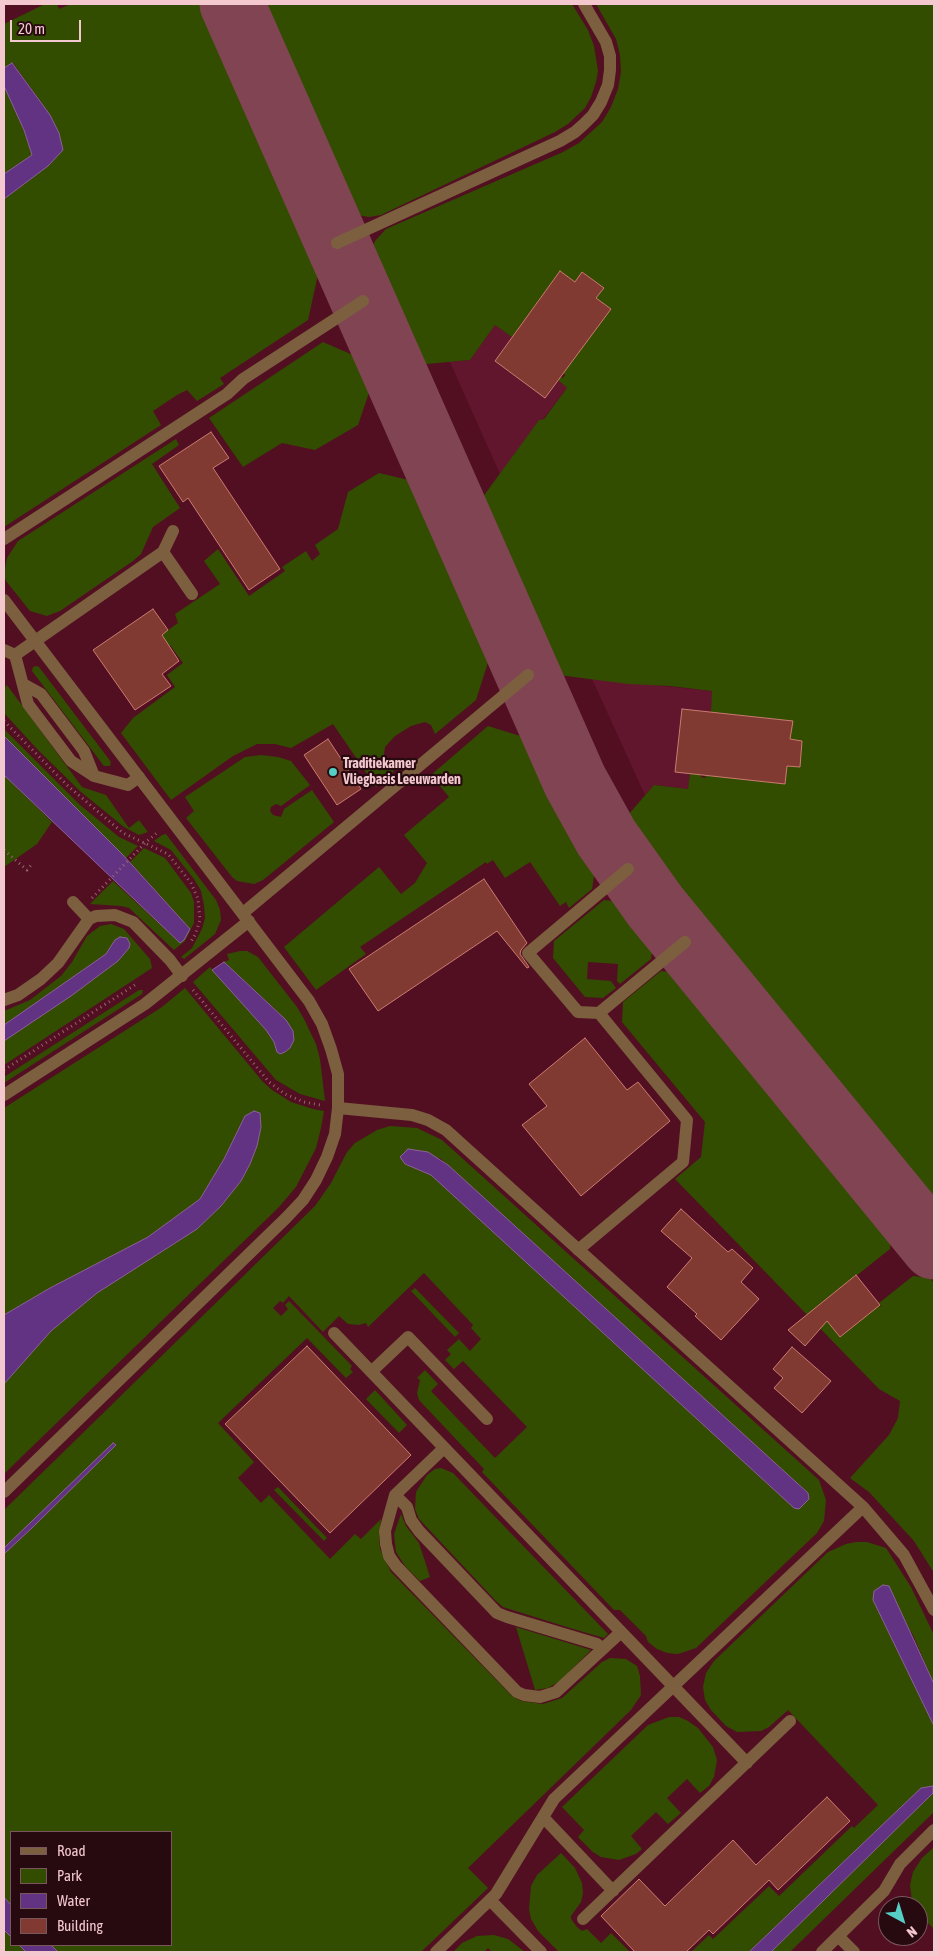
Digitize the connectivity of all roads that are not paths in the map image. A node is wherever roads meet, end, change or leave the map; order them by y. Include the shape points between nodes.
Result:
1 (584, 4) edge
2 (337, 244) dead end
3 (363, 301) dead end
4 (173, 531) dead end
5 (4, 540) edge
6 (163, 552) junction
7 (192, 594) dead end
8 (4, 600) edge
9 (34, 640) junction
10 (9, 653) edge
11 (528, 675) dead end
12 (139, 777) junction
13 (628, 869) dead end
14 (74, 902) dead end
15 (246, 917) junction
16 (89, 919) junction
17 (685, 942) dead end
18 (182, 976) junction
19 (4, 1000) edge
20 (599, 1013) junction
21 (4, 1095) edge
22 (338, 1108) junction
23 (578, 1250) junction
24 (334, 1333) dead end
25 (372, 1372) junction
26 (487, 1419) dead end
27 (444, 1448) junction
28 (4, 1492) edge
29 (395, 1495) junction
30 (863, 1507) junction
31 (934, 1610) edge
32 (621, 1632) junction
33 (603, 1649) junction
34 (672, 1685) junction
35 (790, 1721) dead end
36 (747, 1762) junction
37 (543, 1817) junction
38 (934, 1830) edge
39 (613, 1891) junction
40 (490, 1900) junction
41 (583, 1919) dead end
42 (838, 1936) junction
43 (436, 1952) edge
44 (541, 1952) edge
45 (822, 1952) edge
46 (854, 1952) edge

1 - 2 street via 606,42 610,56 608,85 601,102 584,124 560,141
3 - 5 street
4 - 6 street
6 - 7 street
6 - 9 street
8 - 9 street
9 - 10 street
9 - 12 street
10 - 12 street via 28,704 71,761 94,776 128,785
11 - 15 street
12 - 15 street
13 - 20 street via 528,953 578,1012
14 - 16 street
15 - 18 street
15 - 22 street via 309,1001 322,1024 338,1074
16 - 18 street via 115,915 133,922
16 - 19 street via 58,963 42,979
17 - 20 street
18 - 21 street via 145,1004
20 - 23 street via 687,1120 683,1162
22 - 23 street via 412,1116 446,1130
22 - 28 street via 335,1134 327,1157 302,1200
23 - 30 street
24 - 25 street
25 - 26 street via 408,1337
25 - 27 street
27 - 29 street
27 - 32 street
29 - 33 street via 407,1507 418,1531 497,1612 597,1644
29 - 33 street via 385,1531 386,1544 396,1566 517,1692 540,1697 556,1692
30 - 31 street via 904,1555
30 - 34 street
32 - 33 street
32 - 34 street
34 - 36 street
34 - 37 street via 554,1799
35 - 36 street
36 - 39 street
37 - 39 street
37 - 40 street
38 - 42 street via 900,1864 884,1891
39 - 41 street
40 - 43 street
40 - 44 street
42 - 45 street
42 - 46 street

